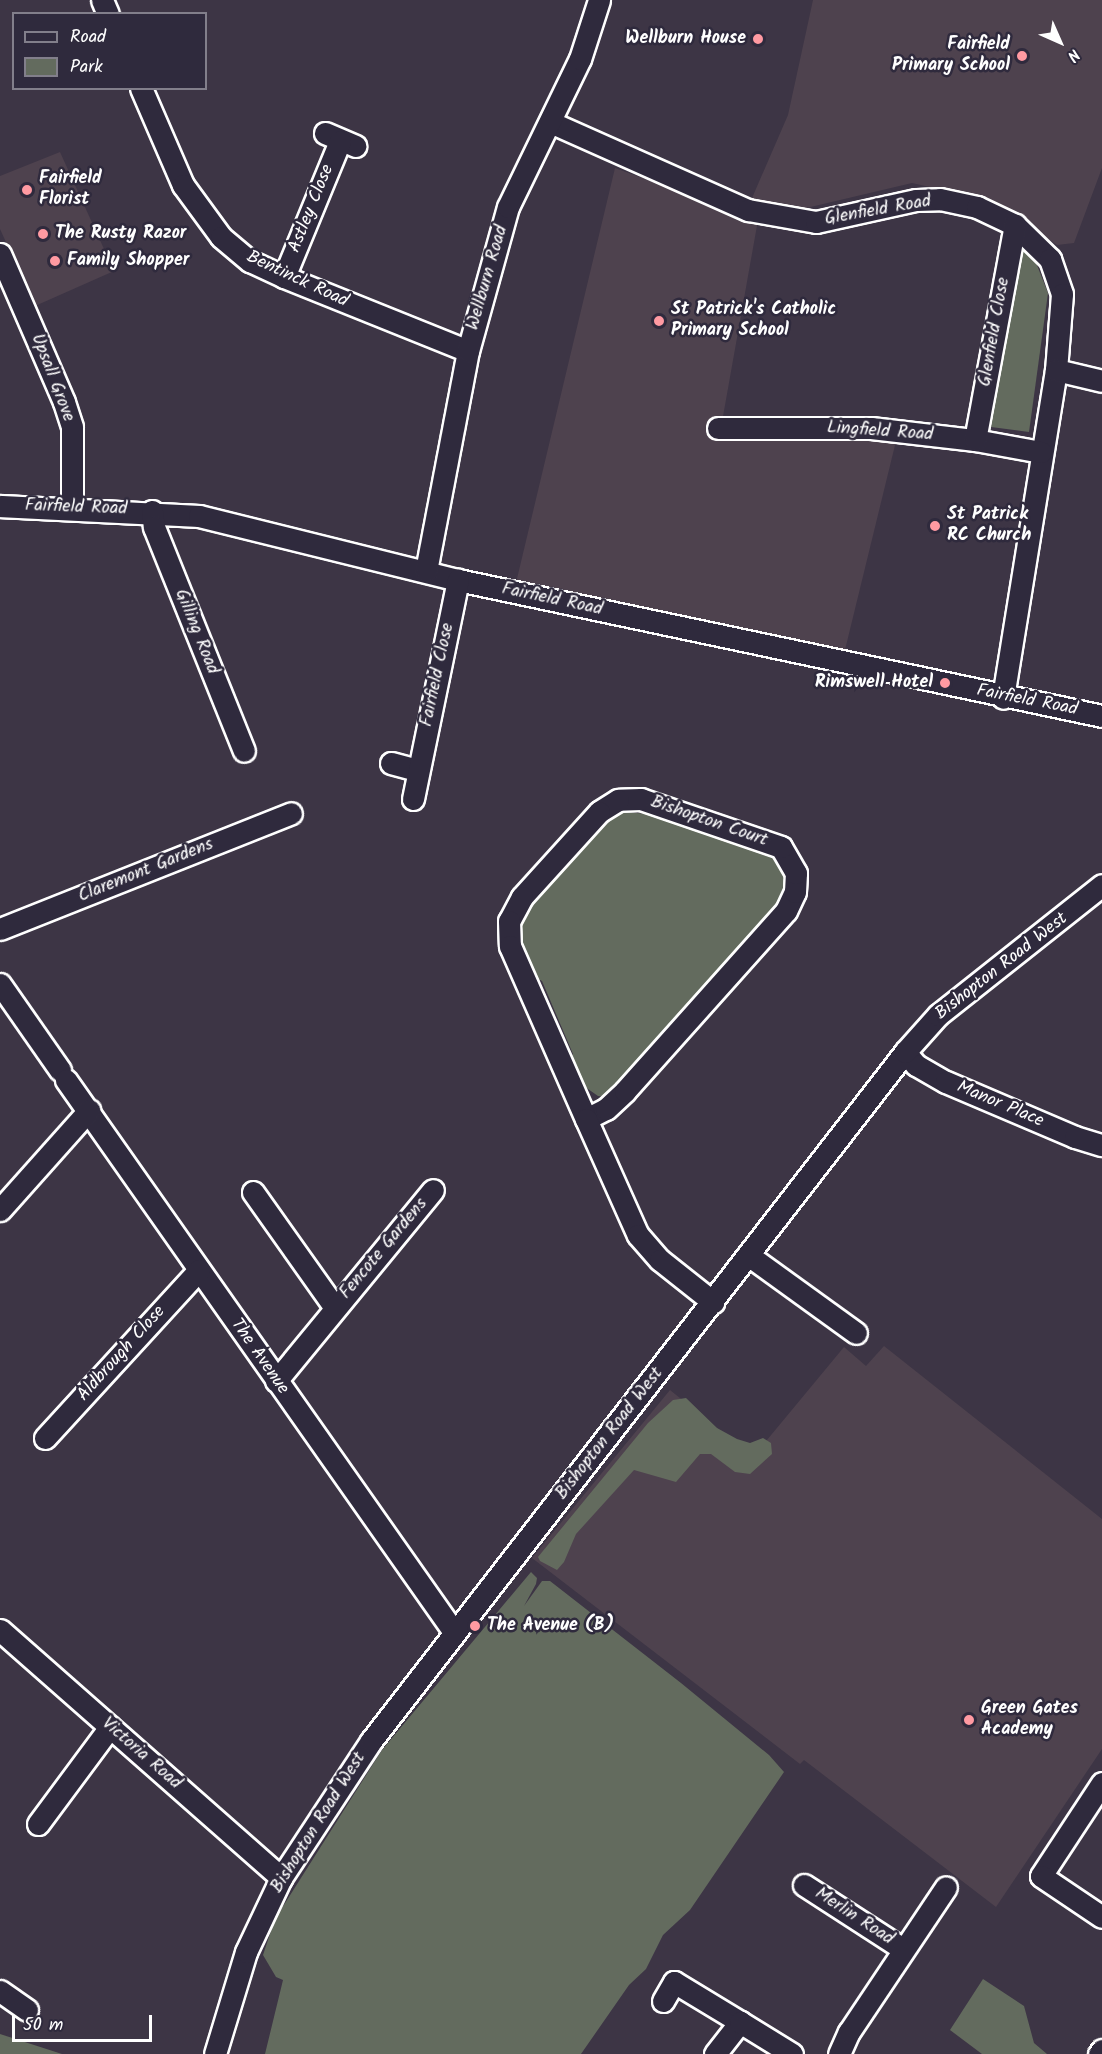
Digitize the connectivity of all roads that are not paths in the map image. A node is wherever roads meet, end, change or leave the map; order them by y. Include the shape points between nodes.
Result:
1 (599, 0) edge
2 (142, 90) edge
3 (550, 122) junction
4 (340, 140) dead end
5 (1015, 225) junction
6 (0, 255) edge
7 (284, 277) junction
8 (468, 351) junction
9 (1056, 370) junction
10 (1102, 381) edge
11 (718, 430) dead end
12 (975, 440) junction
13 (1041, 452) junction
14 (0, 506) edge
15 (72, 508) junction
16 (152, 511) junction
17 (426, 571) junction
18 (458, 580) junction
19 (1003, 698) junction
20 (1102, 716) edge
21 (244, 752) dead end
22 (391, 763) dead end
23 (418, 770) junction
24 (413, 799) dead end
25 (291, 813) dead end
26 (1102, 885) edge
27 (0, 929) edge
28 (0, 984) edge
29 (905, 1052) junction
30 (89, 1110) junction
31 (586, 1119) junction
32 (1102, 1145) edge
33 (433, 1190) dead end
34 (254, 1192) dead end
35 (0, 1210) edge
36 (748, 1255) junction
37 (199, 1270) junction
38 (713, 1302) junction
39 (335, 1308) junction
40 (856, 1333) dead end
41 (276, 1381) junction
42 (45, 1438) dead end
43 (454, 1632) junction
44 (3, 1638) edge
45 (110, 1727) junction
46 (1102, 1783) edge
47 (38, 1824) dead end
48 (281, 1878) junction
49 (804, 1885) dead end
50 (946, 1887) dead end
51 (1102, 1917) edge
52 (903, 1950) junction
53 (0, 1991) edge
54 (663, 2001) dead end
55 (27, 2010) dead end
56 (740, 2022) junction
57 (215, 2050) edge
58 (1102, 2050) edge
59 (715, 2054) edge
60 (792, 2054) edge
61 (839, 2054) edge
62 (1099, 2054) edge

1 - 3 street, Wellburn Road via 580,59
2 - 7 street, Bentinck Road via 183,185 201,213 221,237 250,261
3 - 5 street, Glenfield Road via 748,210 816,222 916,200 940,200 977,207
3 - 8 street, Wellburn Road via 508,207
4 - 7 street, Astley Close
5 - 9 street, Glenfield Road via 1050,260 1062,294
5 - 12 street, Glenfield Close
6 - 15 street, Upsall Grove via 69,419
7 - 8 street, Bentinck Road
8 - 17 street, Wellburn Road
9 - 10 street
9 - 13 street, Glenfield Road
11 - 12 street, Lingfield Road via 872,428
12 - 13 street, Lingfield Road
13 - 19 street, Glenfield Road
14 - 15 street, Fairfield Road
15 - 16 street, Fairfield Road
16 - 17 street, Fairfield Road via 198,516
16 - 21 street, Gilling Road via 154,527
17 - 18 street, Fairfield Road
18 - 19 street, Fairfield Road
18 - 23 street, Fairfield Close
19 - 20 street, Fairfield Road
22 - 23 street
23 - 24 street, Fairfield Close
25 - 27 street, Claremont Gardens
26 - 29 street, Bishopton Road West via 938,1015
28 - 30 street, The Avenue
29 - 32 street, Manor Place via 916,1065 946,1082
29 - 36 street, Bishopton Road West
30 - 35 street
30 - 37 street, The Avenue
31 - 31 street, Bishopton Court via 510,946 509,921 522,897 599,812 630,798 781,847 796,873 795,892 786,910 625,1091 606,1109
31 - 38 street, Bishopton Court via 638,1235 660,1260
33 - 39 street, Fencote Gardens
34 - 39 street, Fencote Gardens
36 - 38 street, Bishopton Road West
36 - 40 street
37 - 41 street, The Avenue
37 - 42 street, Aldbrough Close
38 - 43 street, Bishopton Road West
39 - 41 street, Fencote Gardens
41 - 43 street, The Avenue
43 - 48 street, Bishopton Road West via 371,1741
44 - 45 street, Victoria Road
45 - 47 street
45 - 48 street, Victoria Road
46 - 51 street via 1041,1876
48 - 57 street, Bishopton Road West via 246,1952
49 - 52 street, Merlin Road
50 - 52 street, Merlin Road
52 - 61 street, Merlin Road
53 - 55 street
54 - 56 street via 674,1982
56 - 59 street
56 - 60 street
58 - 62 street

